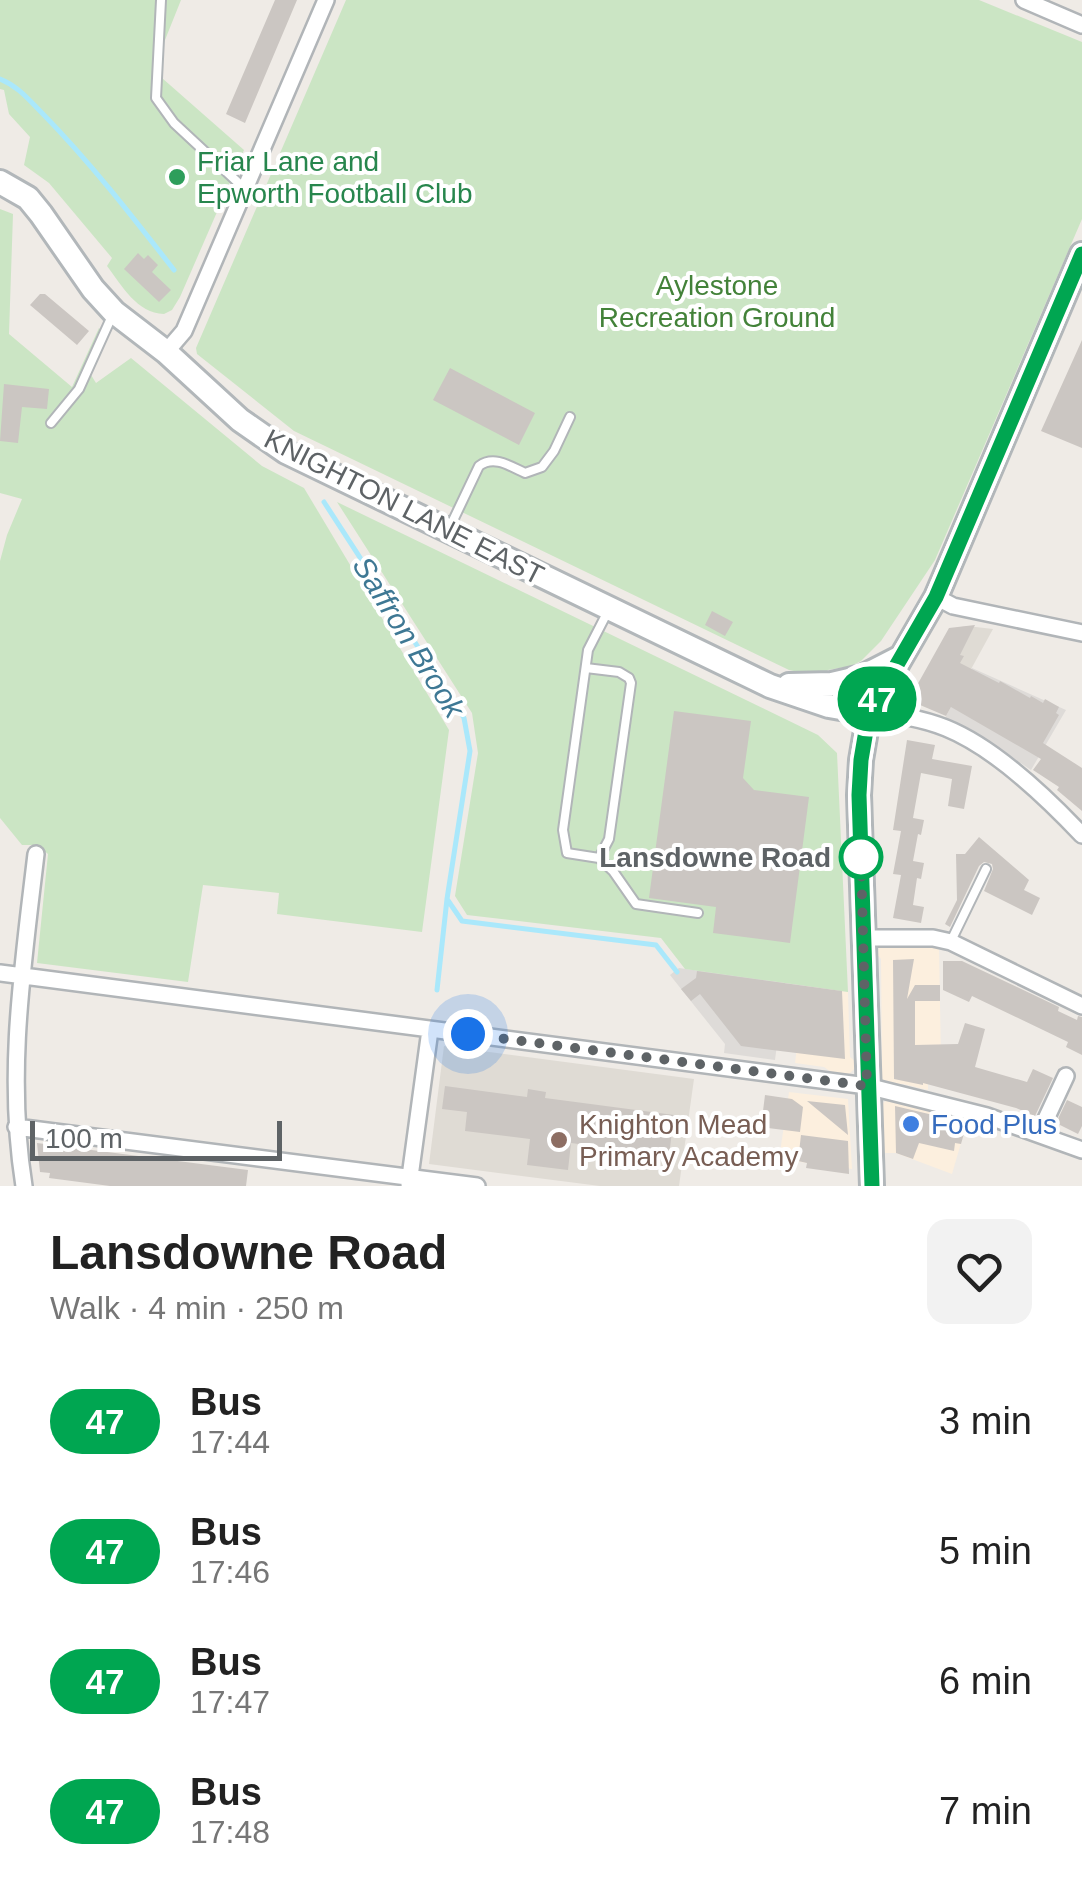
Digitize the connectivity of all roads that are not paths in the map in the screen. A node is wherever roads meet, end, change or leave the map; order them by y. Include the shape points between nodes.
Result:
1 (161, 0) edge
2 (326, 0) edge
3 (1024, 0) edge
4 (1082, 24) edge
5 (0, 182) edge
6 (245, 189) junction
7 (1082, 254) edge
8 (114, 312) junction
9 (166, 352) junction
10 (570, 416) dead end
11 (51, 423) dead end
12 (448, 531) junction
13 (936, 597) junction
14 (609, 609) junction
15 (1081, 630) edge
16 (902, 656) junction
17 (586, 668) junction
18 (770, 686) junction
19 (869, 713) junction
20 (1082, 835) edge
21 (36, 854) dead end
22 (599, 858) junction
23 (986, 869) dead end
24 (698, 912) dead end
25 (863, 938) junction
26 (950, 942) junction
27 (0, 974) edge
28 (22, 977) junction
29 (1082, 1006) edge
30 (430, 1030) junction
31 (1066, 1076) dead end
32 (867, 1086) junction
33 (16, 1126) junction
34 (1040, 1134) junction
35 (1082, 1150) edge
36 (409, 1182) edge
37 (24, 1186) edge
38 (478, 1186) edge
39 (872, 1186) edge

1 - 6 lane via 156,98
2 - 6 street
3 - 4 street
5 - 8 street, KNIGHTON LANE EAST via 28,198
6 - 9 street via 184,331
7 - 13 street
8 - 9 street, KNIGHTON LANE EAST
8 - 11 lane via 79,389
9 - 12 street, KNIGHTON LANE EAST via 286,452
10 - 12 lane via 542,467 525,472 501,462 480,466
12 - 14 street, KNIGHTON LANE EAST
13 - 15 street
13 - 16 street
14 - 17 lane
14 - 18 street, KNIGHTON LANE EAST
16 - 18 street, KNIGHTON LANE EAST via 832,684
16 - 19 street
17 - 22 lane via 563,830 566,854
17 - 22 lane via 619,672 631,683 610,839
18 - 19 street, KNIGHTON LANE EAST
19 - 20 street via 918,719 970,741
19 - 25 street via 859,795
21 - 28 street
22 - 24 lane via 636,904
23 - 26 lane
25 - 26 street
25 - 32 street
26 - 29 street
27 - 28 street
28 - 30 street
28 - 33 street
30 - 32 street
30 - 36 street
31 - 34 street
32 - 34 street
32 - 39 street
33 - 36 street
33 - 37 street
34 - 35 street
36 - 38 street

